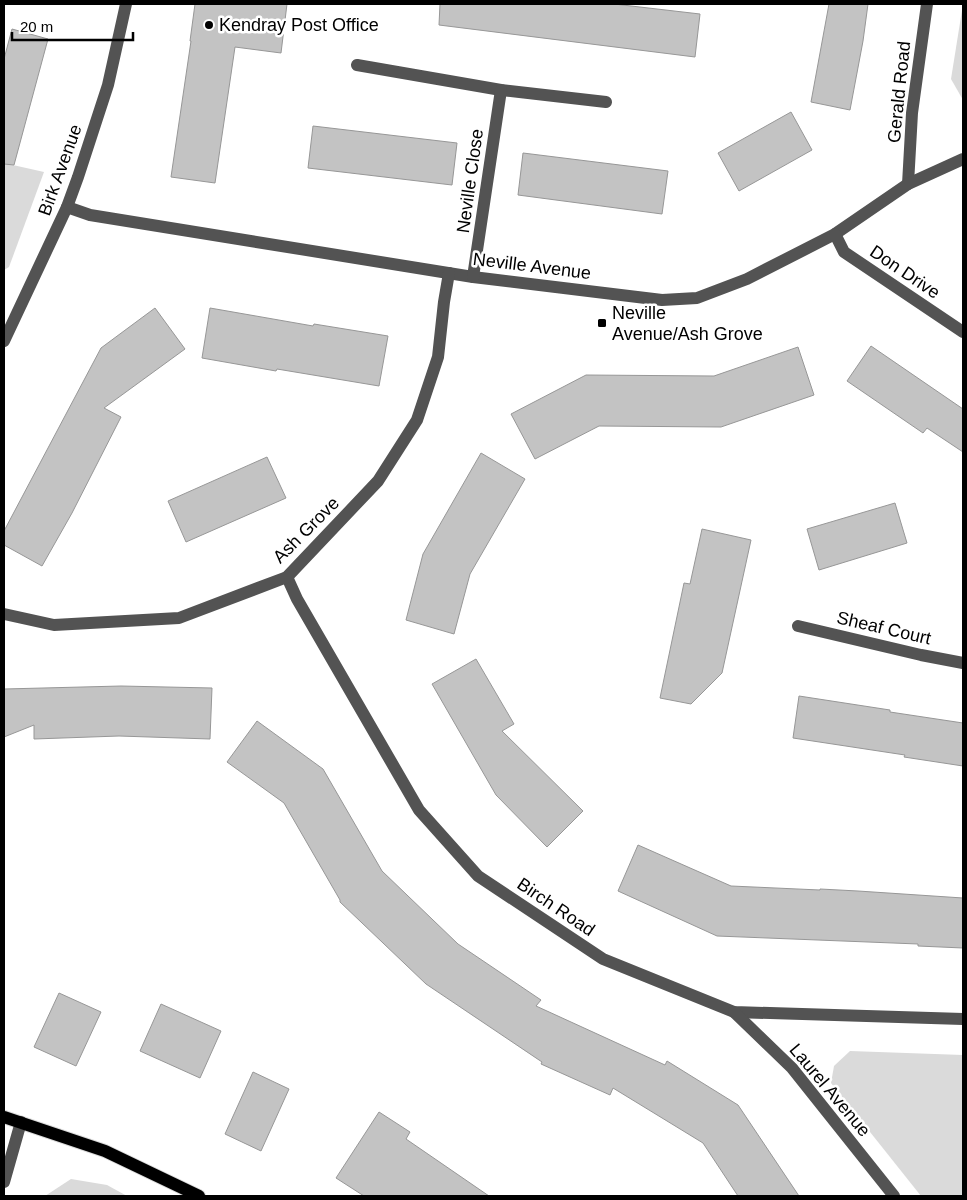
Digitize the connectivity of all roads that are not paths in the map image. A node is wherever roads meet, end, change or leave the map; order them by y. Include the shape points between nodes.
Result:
1 (126, 4) edge
2 (928, 4) edge
3 (357, 65) dead end
4 (501, 90) junction
5 (606, 102) dead end
6 (963, 159) edge
7 (908, 184) junction
8 (68, 207) junction
9 (835, 234) junction
10 (449, 273) junction
11 (473, 277) junction
12 (963, 332) edge
13 (5, 335) edge
14 (287, 577) junction
15 (4, 614) edge
16 (798, 626) dead end
17 (963, 663) edge
18 (734, 1012) junction
19 (963, 1019) edge
20 (4, 1117) edge
21 (21, 1122) junction
22 (4, 1182) edge
23 (199, 1196) edge
24 (894, 1196) edge

1 - 8 street, Birk Avenue via 108,85
2 - 7 street, Gerald Road via 912,113
3 - 4 street
4 - 5 street
4 - 11 street, Neville Close
6 - 7 street, Neville Avenue
7 - 9 street, Neville Avenue
8 - 10 street, Neville Avenue via 90,215
8 - 13 street, Birk Avenue
9 - 11 street, Neville Avenue via 747,279 698,298 662,300
9 - 12 street, Don Drive via 844,252
10 - 11 street, Neville Avenue
10 - 14 street, Ash Grove via 438,357 417,420 378,481
14 - 15 street, Ash Grove via 179,618 54,625
14 - 18 street, Birch Road via 296,599 419,810 478,876 603,959
16 - 17 street, Sheaf Court
18 - 19 street, Birch Road
18 - 24 street, Laurel Avenue via 792,1068
20 - 21 main road
21 - 22 street
21 - 23 main road via 106,1150

